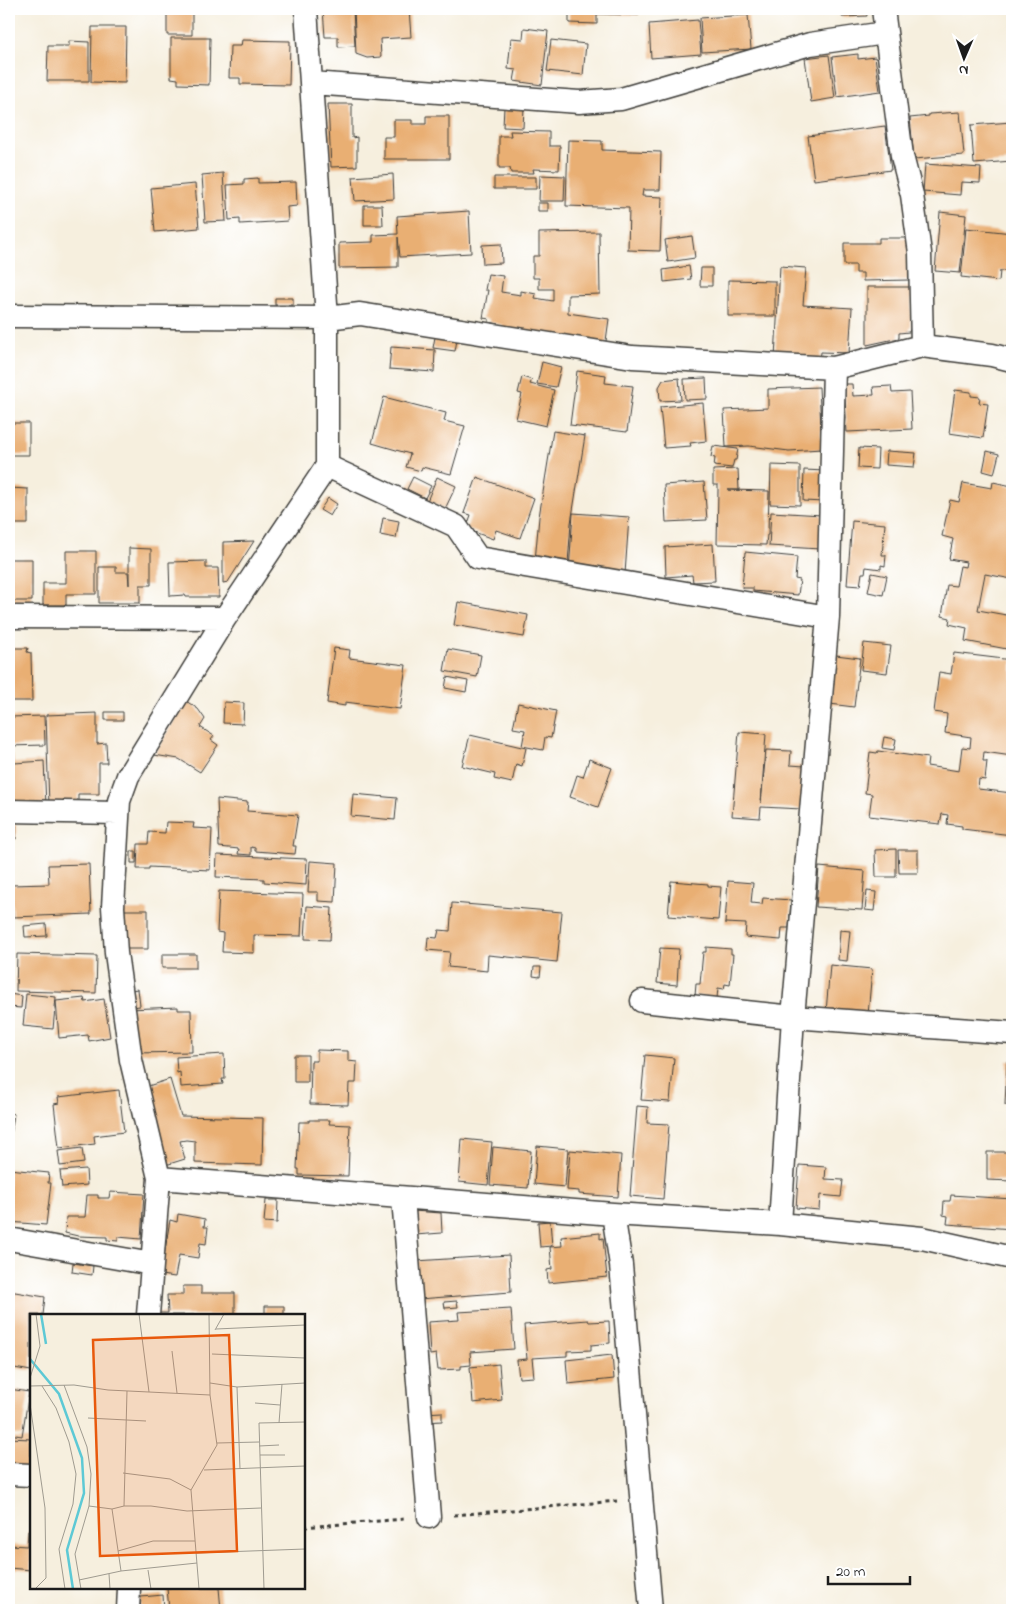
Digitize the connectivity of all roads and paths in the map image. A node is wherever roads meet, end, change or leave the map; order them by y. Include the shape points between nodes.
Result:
1 (306, 9) edge
2 (883, 9) edge
3 (885, 33) junction
4 (311, 83) junction
5 (9, 316) edge
6 (327, 318) junction
7 (922, 346) junction
8 (1012, 360) edge
9 (834, 368) junction
10 (326, 466) junction
11 (9, 617) edge
12 (828, 617) junction
13 (225, 618) junction
14 (9, 811) edge
15 (118, 814) junction
16 (642, 1001) dead end
17 (793, 1017) junction
18 (1012, 1033) edge
19 (159, 1178) junction
20 (403, 1198) junction
21 (613, 1214) junction
22 (780, 1224) junction
23 (9, 1238) edge
24 (1012, 1258) edge
25 (152, 1264) junction
26 (148, 1314) edge
27 (9, 1474) edge
28 (30, 1475) edge
29 (641, 1499) junction
30 (429, 1517) junction
31 (305, 1527) edge
32 (129, 1589) edge
33 (128, 1610) edge
34 (651, 1610) edge

1 - 4 street
2 - 3 street
3 - 4 street via 810,44 620,100 579,102
3 - 7 street via 902,156 912,195 920,253
4 - 6 street
5 - 6 street
6 - 9 street via 360,314 632,357
6 - 10 street
7 - 8 street
7 - 9 street
9 - 12 street
10 - 12 street via 456,526 478,558
10 - 13 street
11 - 13 street
12 - 17 street
13 - 15 street via 128,776
14 - 15 street
15 - 19 street via 113,907 116,953 131,1060
16 - 17 street
17 - 18 street
17 - 22 street
19 - 20 street
19 - 25 street
20 - 21 street
20 - 30 street
21 - 22 street
21 - 29 street via 621,1266
22 - 24 street via 922,1238
23 - 25 street
25 - 26 street
27 - 28 street
29 - 30 path
29 - 34 street
30 - 31 path
32 - 33 street

